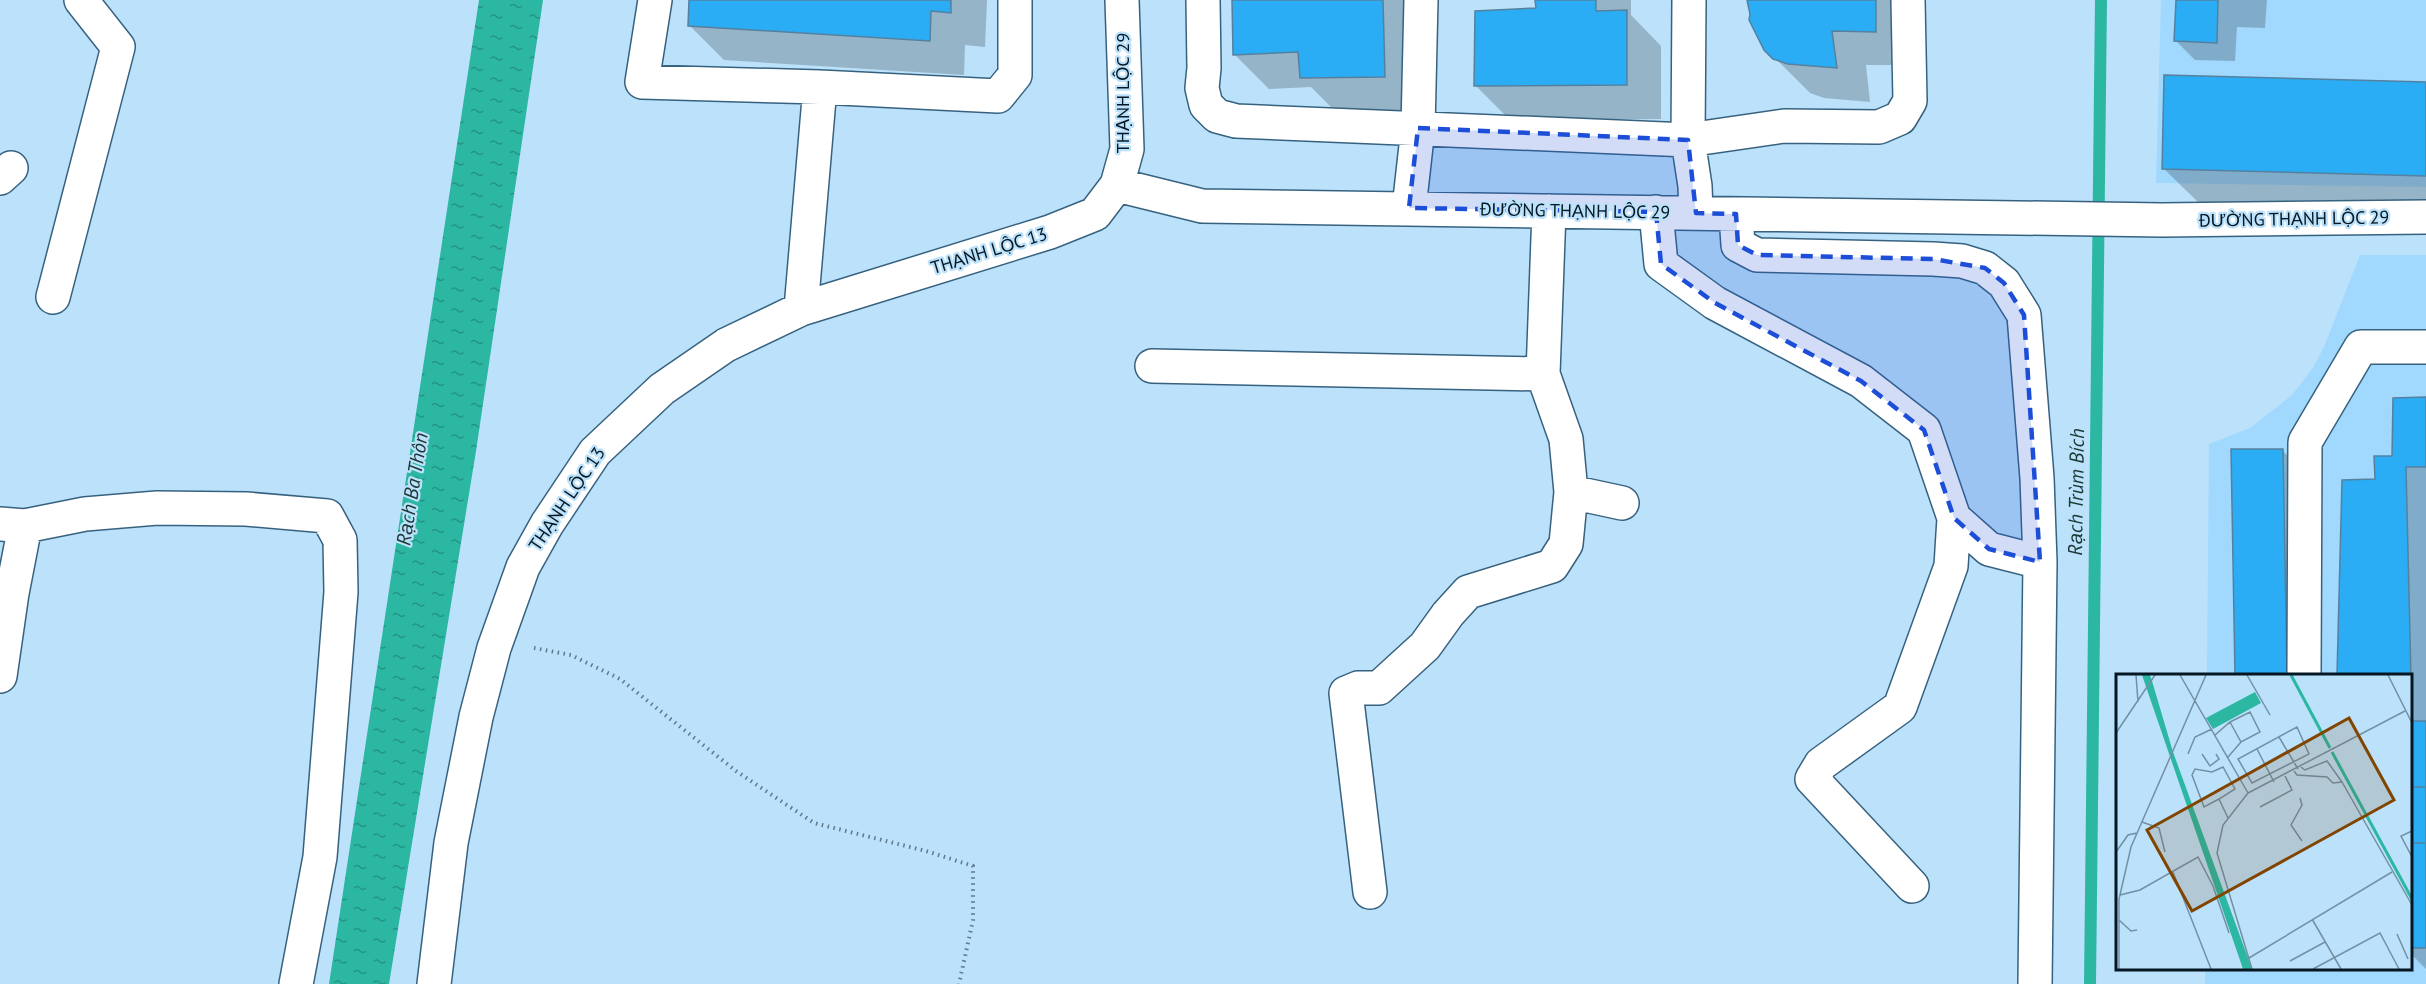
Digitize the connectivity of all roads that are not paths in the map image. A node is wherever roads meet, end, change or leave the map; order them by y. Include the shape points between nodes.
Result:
1 (81, 0) edge
2 (655, 0) edge
3 (1015, 0) edge
4 (1122, 0) edge
5 (1203, 0) edge
6 (1421, 0) edge
7 (1689, 0) edge
8 (1908, 0) edge
9 (820, 87) junction
10 (1418, 128) junction
11 (1688, 140) junction
12 (1117, 184) junction
13 (1409, 208) junction
14 (1549, 211) junction
15 (1656, 212) junction
16 (1696, 213) junction
17 (1736, 214) junction
18 (2426, 217) edge
19 (53, 297) dead end
20 (801, 309) junction
21 (2426, 347) edge
22 (1152, 366) dead end
23 (1543, 374) junction
24 (1571, 492) junction
25 (1622, 503) dead end
26 (1954, 518) junction
27 (13, 525) edge
28 (2040, 562) junction
29 (2304, 674) edge
30 (0, 676) edge
31 (1912, 886) dead end
32 (1370, 892) dead end
33 (296, 984) edge
34 (434, 984) edge
35 (2035, 984) edge

1 - 19 street via 118,47
2 - 9 street via 642,82
3 - 9 street via 1015,75 998,96
4 - 12 street, THẠNH LỘC 29 via 1127,149
5 - 10 street via 1202,88 1206,105 1217,116 1236,121
6 - 10 street
7 - 11 street
8 - 11 street via 1910,101 1900,118 1879,127 1784,126
9 - 20 street
10 - 11 street
10 - 13 street
11 - 16 street
12 - 13 street, ĐƯỜNG THẠNH LỘC 29 via 1202,206
12 - 20 street, THẠNH LỘC 13 via 1095,214 1050,232
13 - 14 street, ĐƯỜNG THẠNH LỘC 29
14 - 15 street, ĐƯỜNG THẠNH LỘC 29
14 - 23 street
15 - 16 street, ĐƯỜNG THẠNH LỘC 29
15 - 26 street via 1661,264 1715,303 1861,381 1924,430
16 - 17 street, ĐƯỜNG THẠNH LỘC 29
17 - 18 street, ĐƯỜNG THẠNH LỘC 29 via 2162,220
17 - 28 street via 1738,245 1757,255 1962,261 1985,268 2004,283 2024,315
20 - 34 street, THẠNH LỘC 13 via 726,345 662,389 595,452 523,567 494,648 476,717 451,843
21 - 29 street via 2361,347 2305,442
22 - 23 street
23 - 24 street via 1566,439
24 - 25 street
24 - 32 street via 1566,544 1552,566 1468,592 1425,646 1379,688 1358,688 1346,693
26 - 28 street via 1989,549
26 - 31 street via 1951,566 1900,707 1821,764 1812,779
27 - 30 street via 12,593
27 - 33 street via 157,508 246,509 327,516 340,540 341,592 320,857
28 - 35 street

